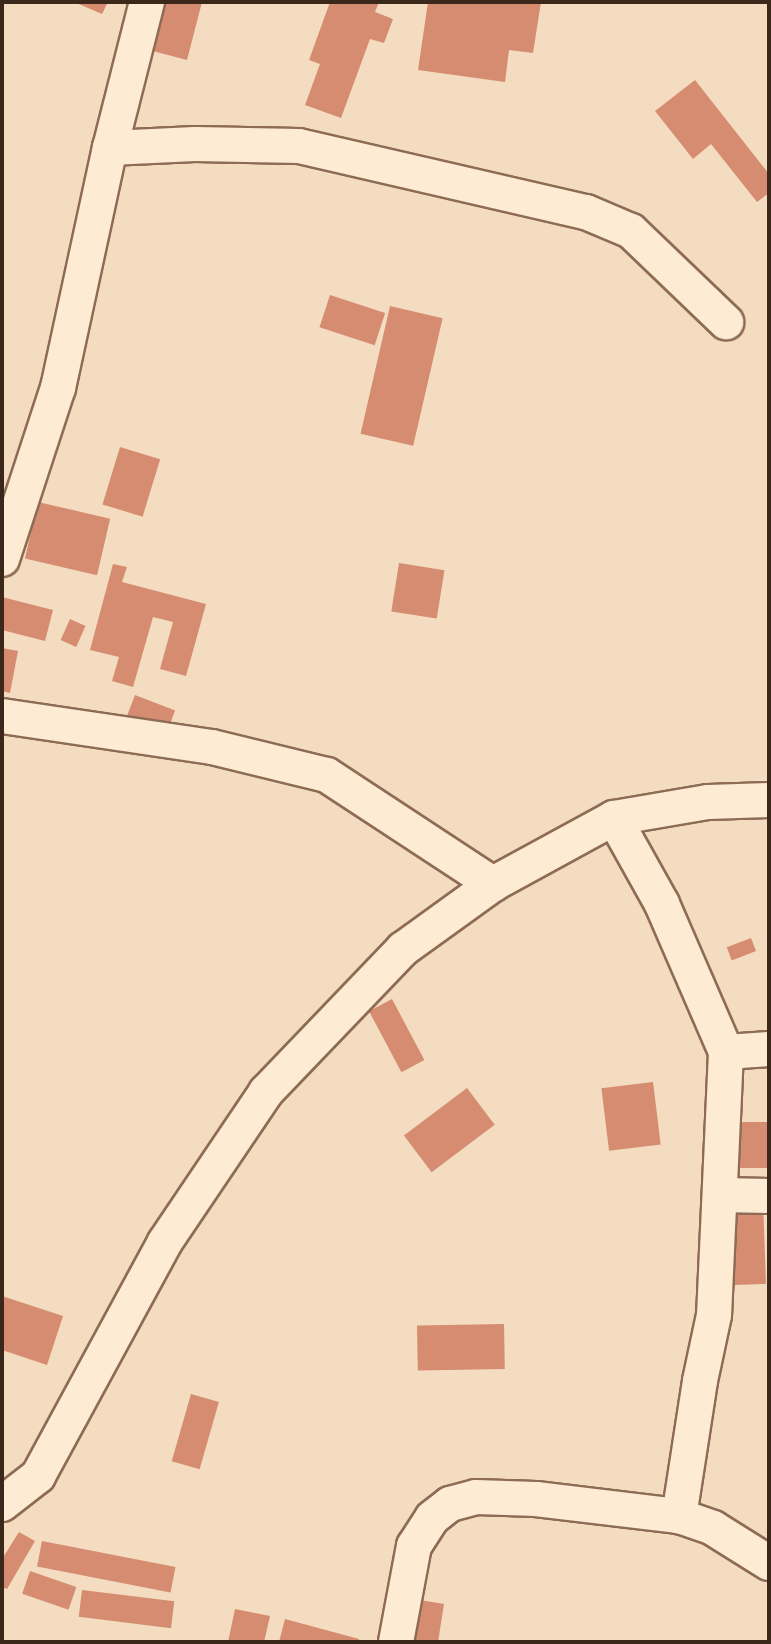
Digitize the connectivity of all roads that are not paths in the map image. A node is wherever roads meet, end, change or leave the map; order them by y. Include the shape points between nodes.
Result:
1 (147, 2) edge
2 (110, 148) junction
3 (726, 322) dead end
4 (2, 559) edge
5 (2, 716) edge
6 (769, 800) edge
7 (614, 818) junction
8 (493, 884) junction
9 (769, 1049) edge
10 (726, 1052) junction
11 (721, 1195) junction
12 (769, 1196) edge
13 (2, 1504) edge
14 (679, 1516) junction
15 (769, 1563) edge
16 (396, 1642) edge

1 - 2 street
2 - 3 street via 299,146 586,212 631,231
2 - 4 street via 58,388
5 - 8 street via 212,747 327,775
6 - 7 street via 708,802
7 - 8 street
7 - 10 street via 662,904
8 - 13 street via 403,949 266,1092 165,1242 38,1476
9 - 10 street
10 - 11 street
11 - 12 street
11 - 14 street via 714,1315
14 - 15 street via 713,1528
14 - 16 street via 536,1499 476,1497 450,1504 432,1518 414,1546

